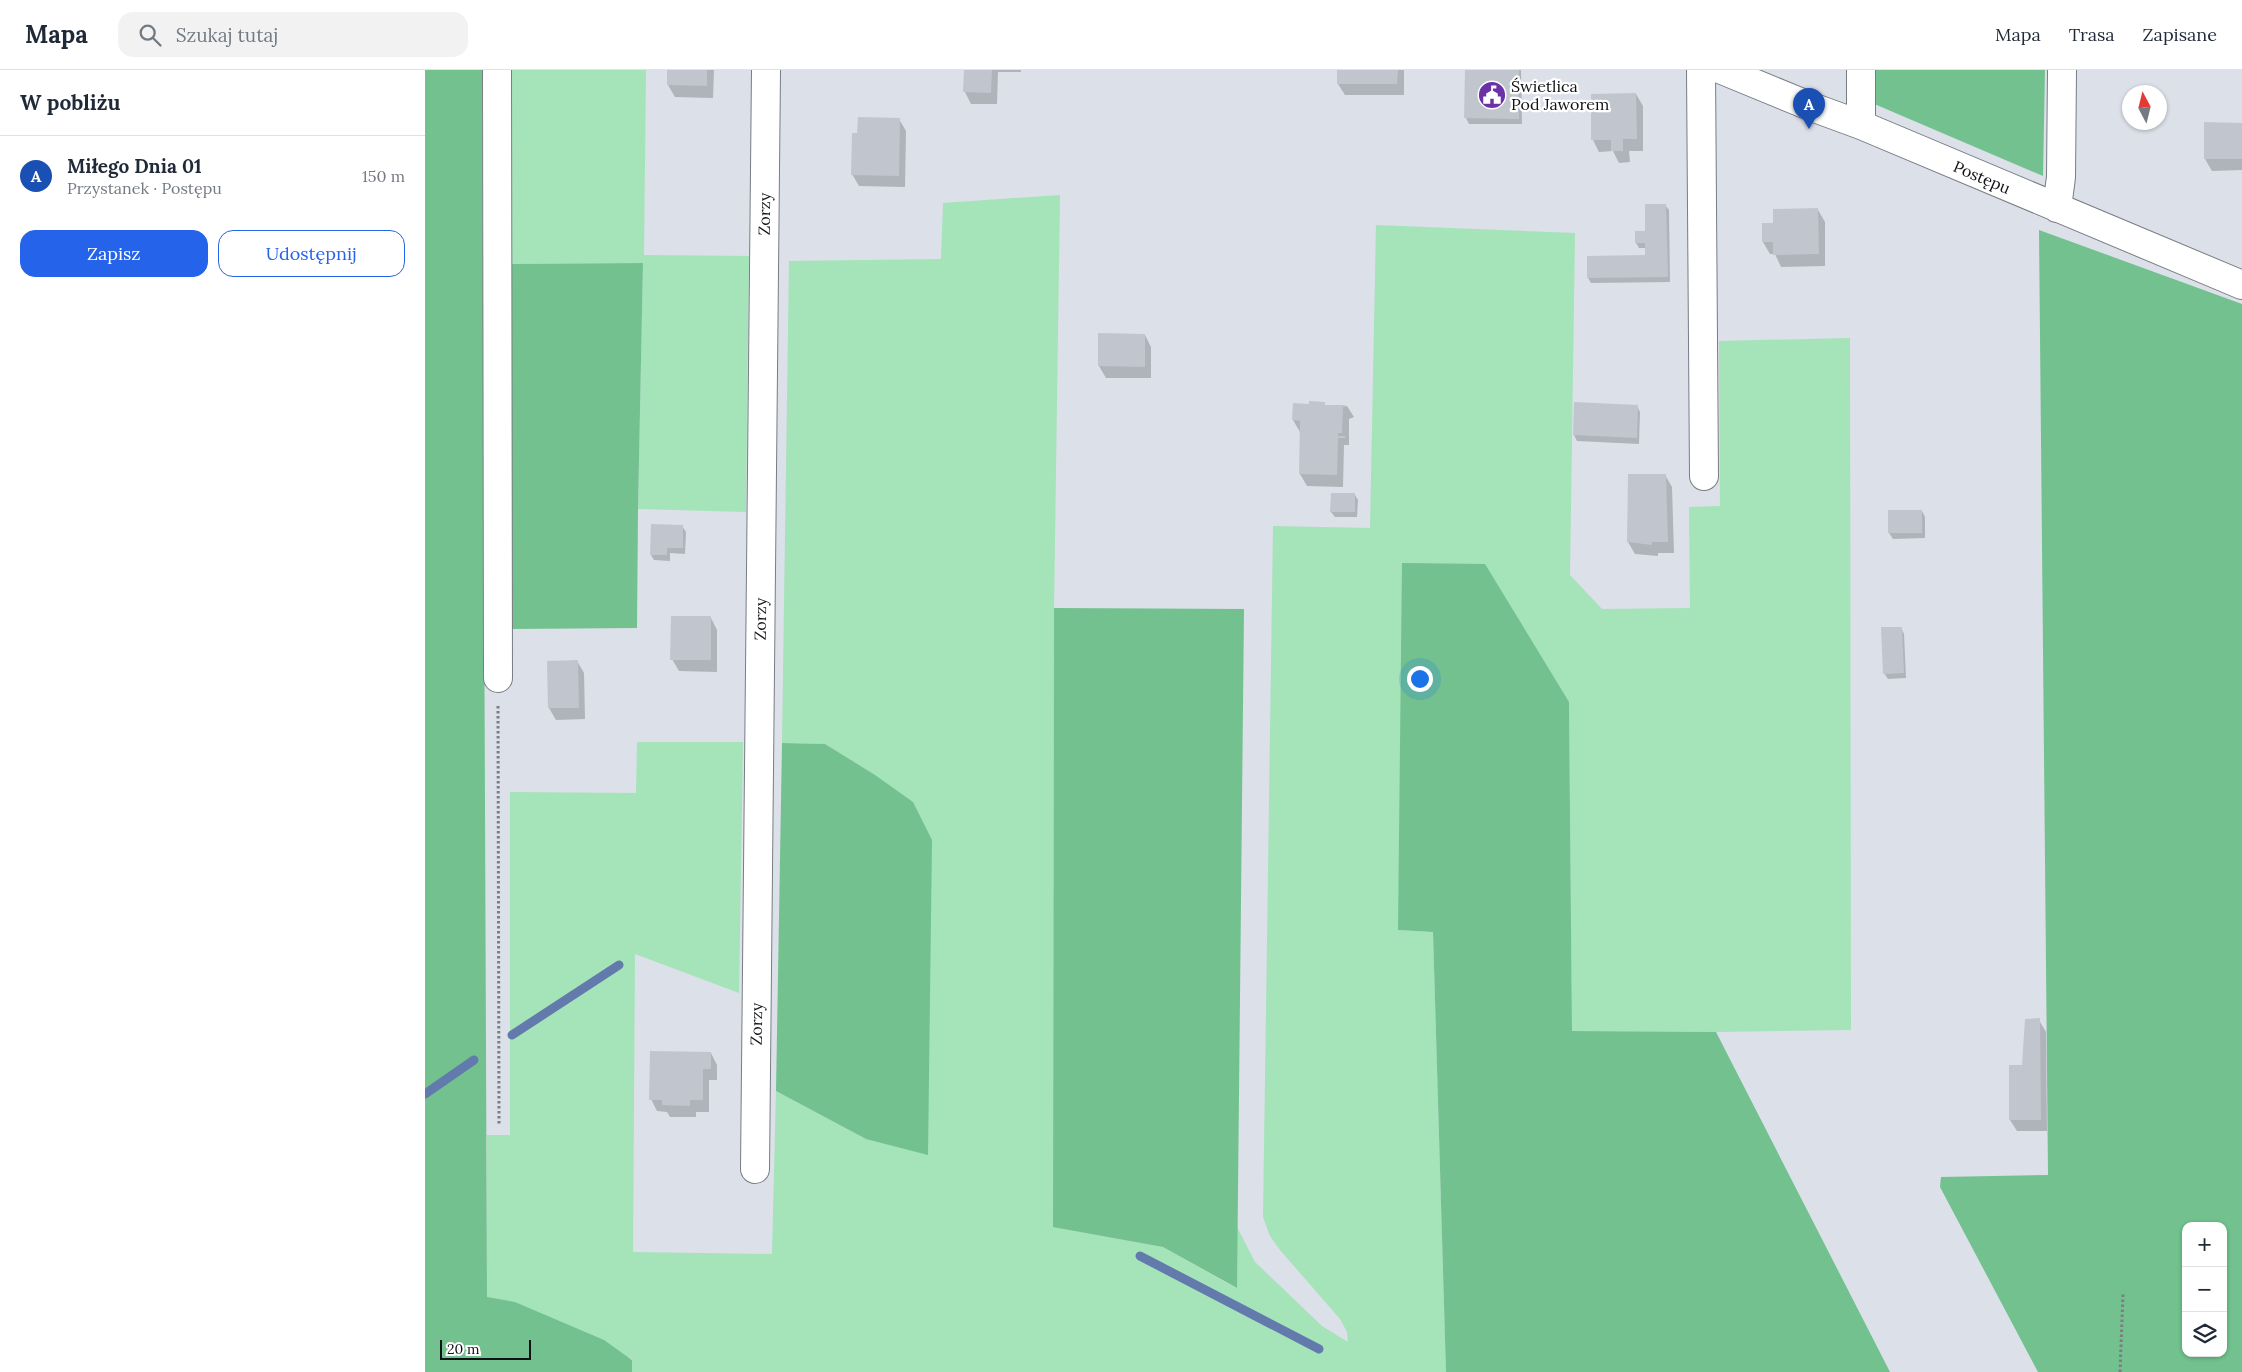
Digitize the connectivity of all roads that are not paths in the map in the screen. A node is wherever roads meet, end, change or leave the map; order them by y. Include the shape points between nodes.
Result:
1 (497, 70) edge
2 (766, 70) edge
3 (1701, 70) edge
4 (1722, 70) edge
5 (1861, 70) edge
6 (2062, 70) edge
7 (1861, 125) junction
8 (2057, 208) junction
9 (2242, 285) edge
10 (1704, 476) dead end
11 (498, 678) road end
12 (755, 1168) dead end

1 - 11 street
2 - 12 street, Zorzy
3 - 10 street
4 - 7 street, Postępu
5 - 7 street
6 - 8 street via 2061,177
7 - 8 street, Postępu
8 - 9 street, Postępu

